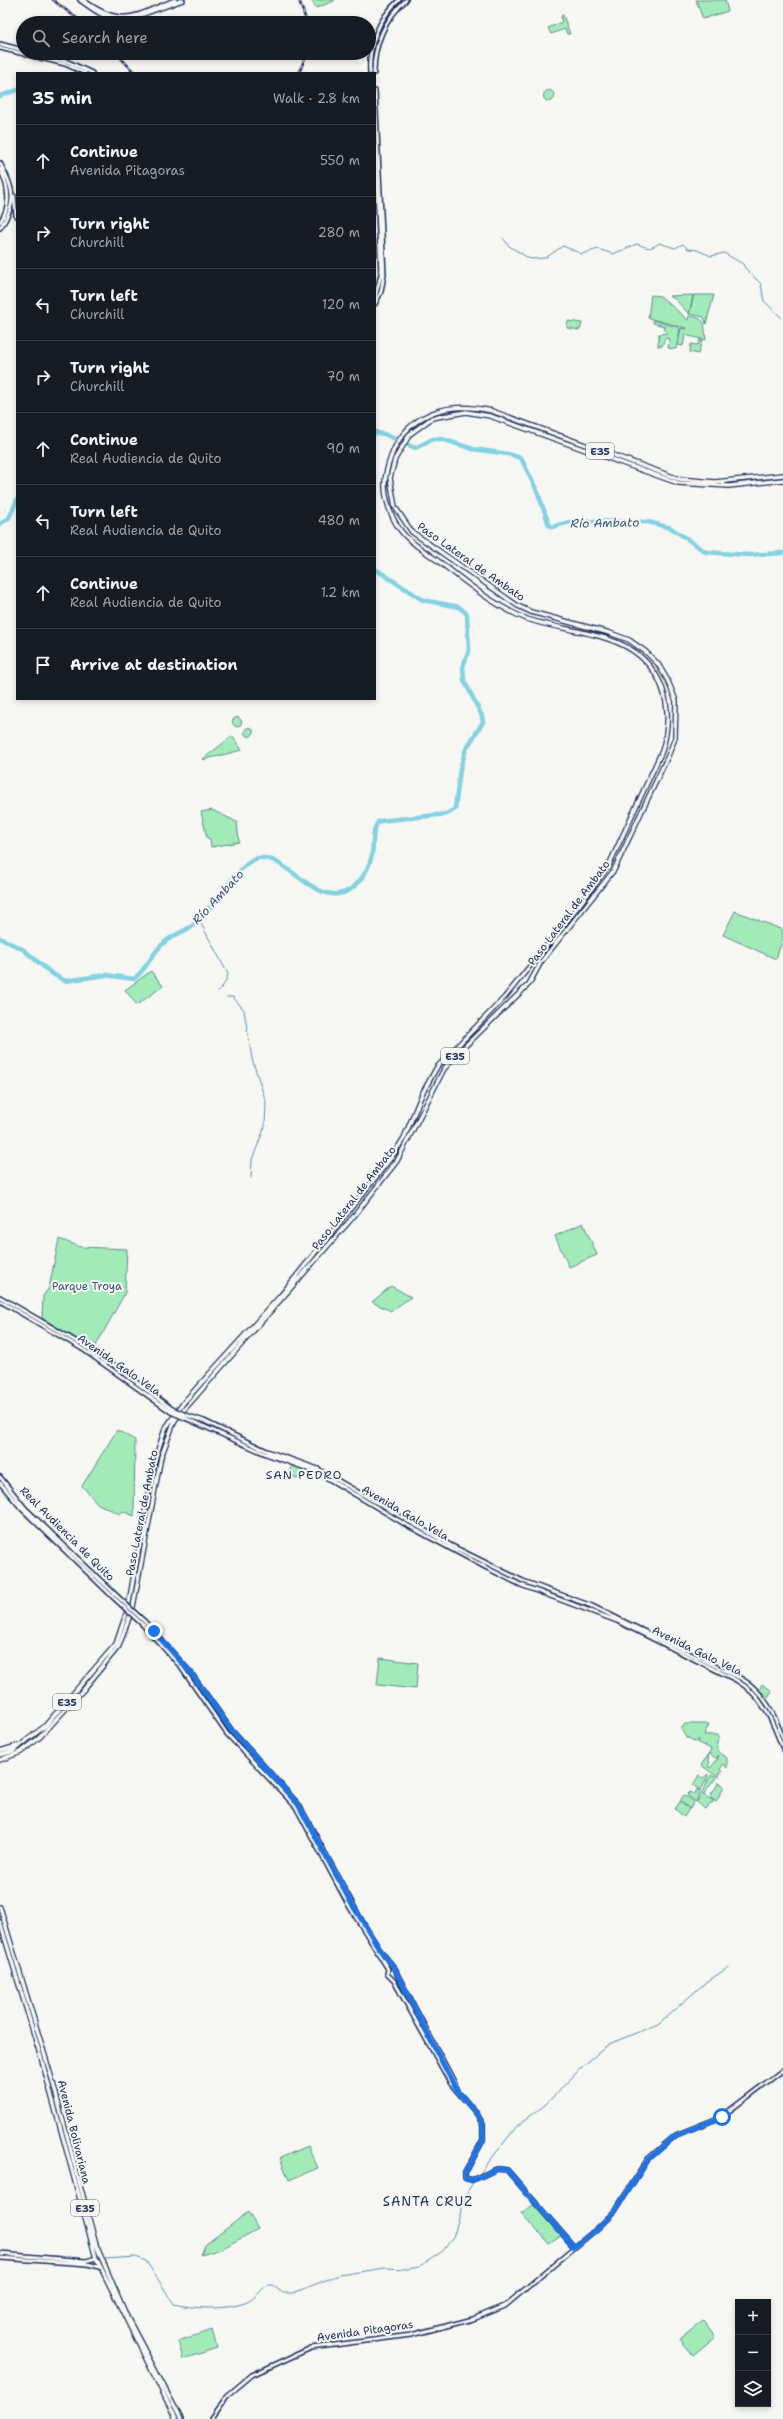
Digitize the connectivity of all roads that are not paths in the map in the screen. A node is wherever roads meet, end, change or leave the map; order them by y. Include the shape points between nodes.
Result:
1 (80, 0) edge
2 (84, 0) edge
3 (175, 0) edge
4 (183, 0) edge
5 (399, 0) edge
6 (406, 0) edge
7 (104, 16) edge
8 (107, 16) edge
9 (131, 16) edge
10 (138, 16) edge
11 (376, 32) edge
12 (0, 44) edge
13 (0, 48) edge
14 (16, 48) edge
15 (376, 49) edge
16 (16, 52) edge
17 (49, 60) edge
18 (66, 60) edge
19 (370, 60) edge
20 (374, 60) edge
21 (82, 72) edge
22 (90, 72) edge
23 (370, 72) edge
24 (374, 72) edge
25 (376, 105) edge
26 (0, 163) edge
27 (0, 169) edge
28 (376, 171) edge
29 (12, 193) junction
30 (16, 216) dead end
31 (0, 222) edge
32 (0, 228) edge
33 (376, 294) edge
34 (376, 302) edge
35 (783, 475) edge
36 (783, 480) edge
37 (0, 1297) edge
38 (0, 1301) edge
39 (172, 1410) junction
40 (0, 1477) edge
41 (0, 1482) edge
42 (116, 1597) junction
43 (144, 1624) junction
44 (676, 1649) junction
45 (783, 1738) edge
46 (28, 1741) junction
47 (783, 1750) edge
48 (0, 1751) edge
49 (0, 1755) edge
50 (0, 1760) edge
51 (0, 1907) edge
52 (0, 1922) edge
53 (393, 1967) junction
54 (388, 1969) junction
55 (397, 1974) junction
56 (391, 1977) junction
57 (783, 2070) edge
58 (456, 2089) junction
59 (574, 2247) junction
60 (0, 2254) edge
61 (0, 2258) edge
62 (96, 2258) junction
63 (99, 2267) junction
64 (212, 2418) edge
65 (176, 2419) edge
66 (181, 2419) edge

1 - 7 main road
2 - 8 main road
3 - 9 main road
4 - 10 main road
5 - 11 main road via 389,10
6 - 15 main road via 397,8 380,34
12 - 14 main road
13 - 16 main road
17 - 21 main road
18 - 22 main road
19 - 23 main road
20 - 24 main road
25 - 34 main road via 384,274 381,292
26 - 29 main road via 9,178
27 - 31 main road via 9,194 6,212
28 - 33 main road via 381,274
29 - 30 main road
29 - 32 main road via 9,212
35 - 46 highway, Paso Lateral de Ambato / E35 via 715,482 679,479 492,411 454,407 421,419 406,430 396,444 389,457 385,487 393,518 408,539 500,605 528,619 609,640 625,646 641,657 652,668 667,704 668,732 662,751 609,865 505,998 437,1067 422,1094 404,1138 391,1158 282,1294 171,1418 154,1462 128,1608 120,1635 116,1644 81,1686
36 - 50 highway, Paso Lateral de Ambato / E35 via 729,486 678,483 490,416 466,412 453,413 423,423 400,447 394,459 391,487 395,507 412,532 504,598 531,612 623,637 646,652 658,664 676,701 675,738 626,849 614,870 541,962 528,984 444,1069 397,1161 354,1216 175,1420 161,1456 133,1607 119,1646 39,1738 21,1752
37 - 39 main road, Avenida Galo Vela via 103,1357
38 - 39 main road, Avenida Galo Vela via 84,1350
39 - 44 main road, Avenida Galo Vela, bridge via 204,1421 267,1451 318,1469 486,1565
40 - 42 main road, Real Audiencia de Quito via 25,1508
41 - 42 main road, Real Audiencia de Quito via 22,1509
42 - 43 main road, Real Audiencia de Quito, bridge
43 - 53 main road, Real Audiencia de Quito via 191,1673 232,1731 298,1804 361,1920
43 - 54 main road, Real Audiencia de Quito via 180,1666 227,1734 296,1807 349,1906
44 - 45 main road, Avenida Galo Vela via 737,1676 755,1688 770,1708
44 - 47 main road, Avenida Galo Vela via 736,1680 753,1692 767,1709
46 - 48 highway
46 - 49 highway via 13,1751
51 - 66 highway, Avenida Bolivariana / E35 via 52,2079 93,2237 127,2316
52 - 62 highway, Avenida Bolivariana / E35
53 - 54 main road
53 - 55 main road
54 - 56 main road via 387,1974
55 - 56 main road
55 - 58 main road
56 - 58 main road
57 - 59 main road, Avenida Pitagoras via 722,2117 676,2135 648,2160 615,2211
58 - 59 main road via 483,2125 483,2140 465,2173 466,2179 472,2180 499,2168 507,2170
59 - 64 main road, Avenida Pitagoras via 505,2306 490,2313 411,2335 311,2348 252,2375 228,2396
60 - 62 main road via 86,2261
61 - 63 main road
62 - 63 highway, Avenida Bolivariana / E35
63 - 65 highway, Avenida Bolivariana / E35

